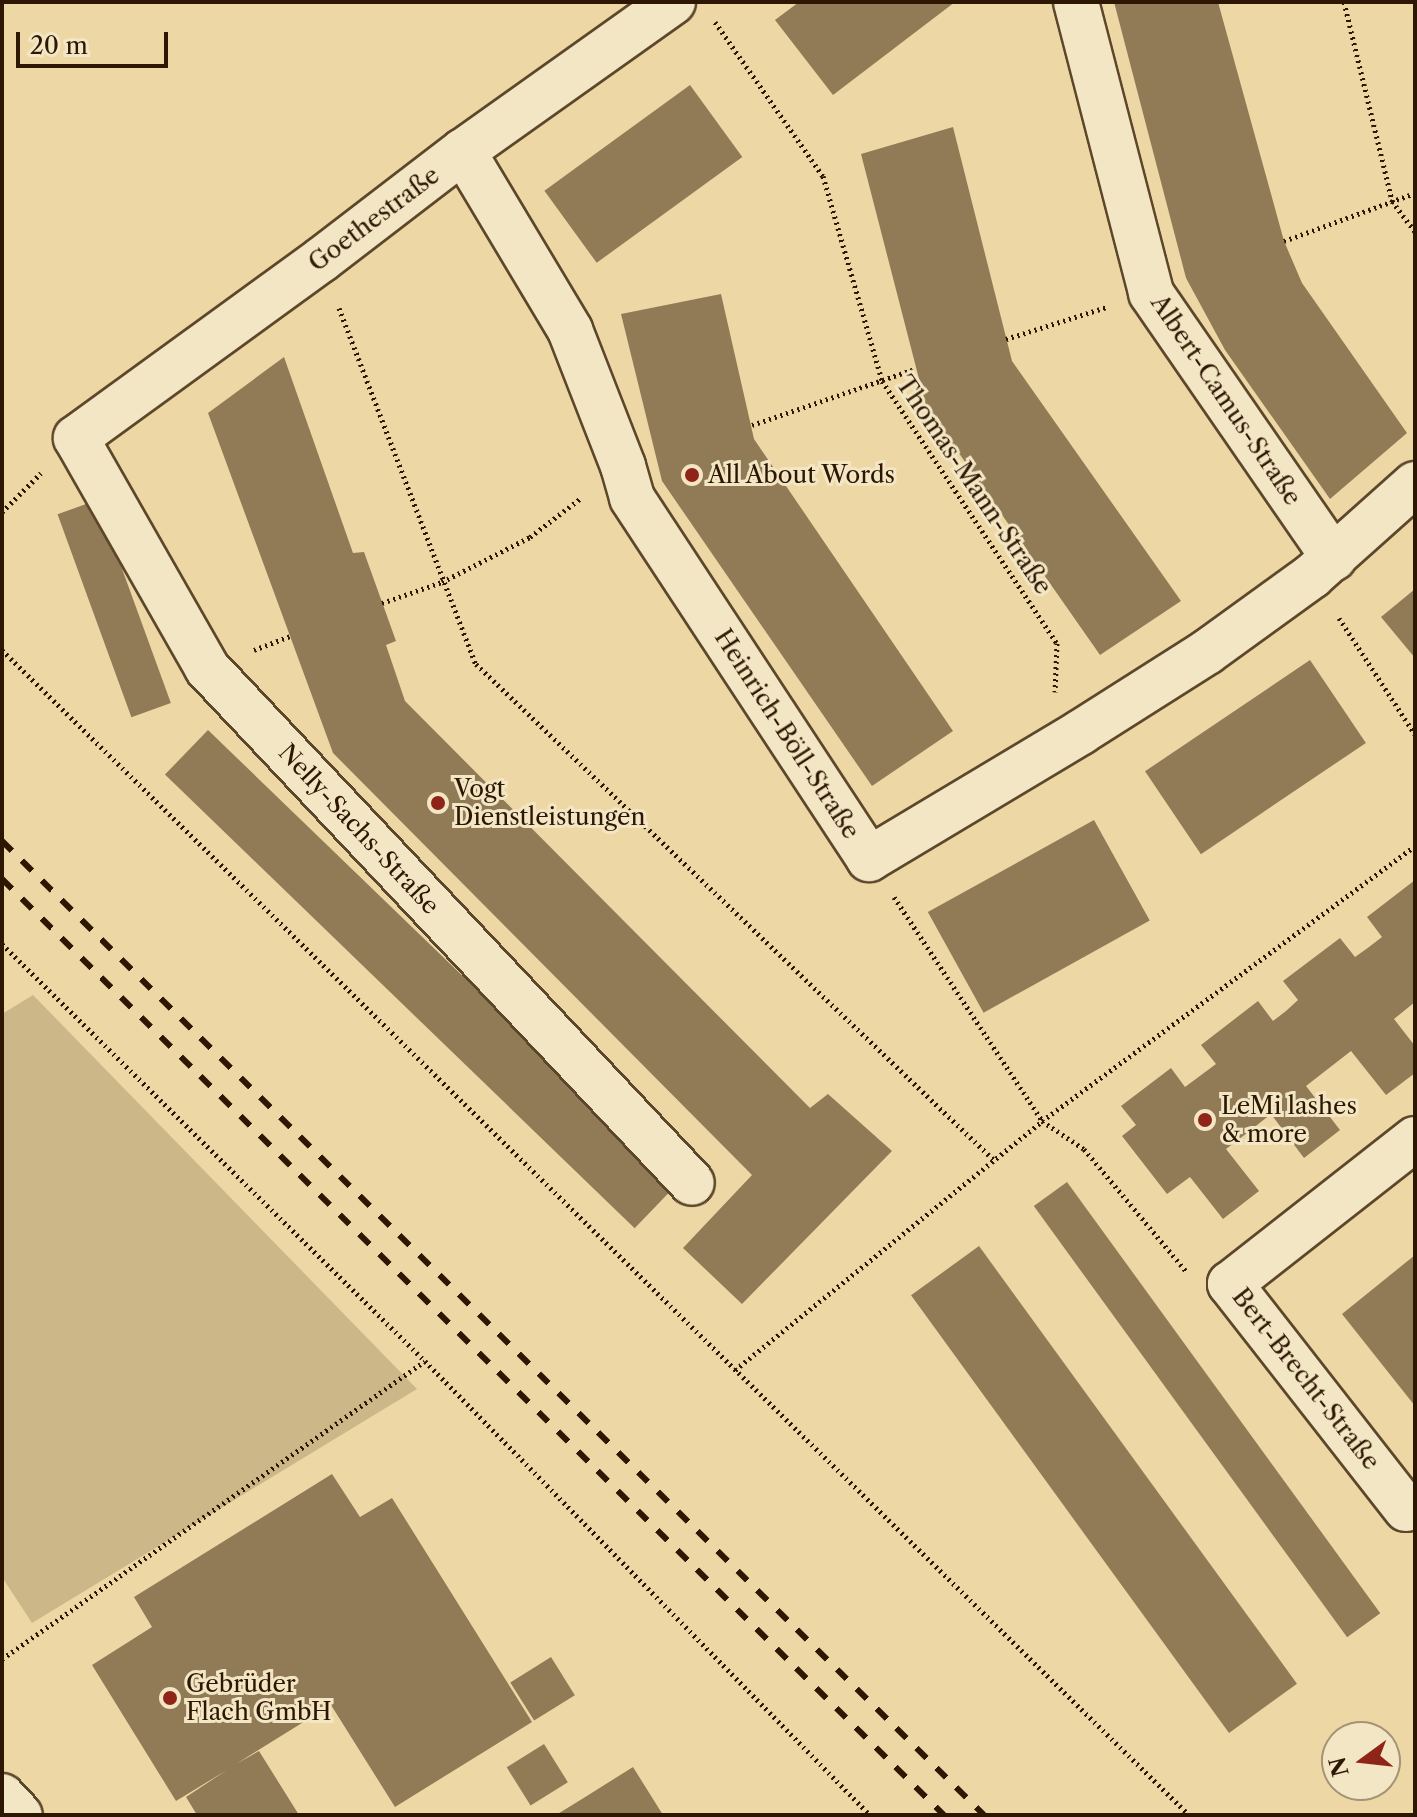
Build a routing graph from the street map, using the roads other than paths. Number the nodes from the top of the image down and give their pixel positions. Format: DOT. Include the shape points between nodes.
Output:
graph roads {
  1 [pos="1076,2"];
  2 [pos="691,8"];
  3 [pos="463,151"];
  4 [pos="76,438"];
  5 [pos="1415,484"];
  6 [pos="1323,567"];
  7 [pos="1415,1139"];
  8 [pos="692,1183"];
  9 [pos="1406,1509"];
  10 [pos="2,1796"];
  11 [pos="20,1815"];
  1 -- 6 [label="street, Albert-Camus-Straße" via="1151,293"];
  2 -- 3 [label="street, Goethestraße"];
  3 -- 4 [label="street, Goethestraße"];
  3 -- 6 [label="street, Heinrich-Böll-Straße" via="570,330 632,498 869,859 1207,652"];
  4 -- 8 [label="street, Nelly-Sachs-Straße" via="207,668"];
  5 -- 6 [label="street, Heinrich-Böll-Straße"];
  7 -- 9 [label="street, Bert-Brecht-Straße" via="1230,1284"];
  10 -- 11 [label="street"];
}
